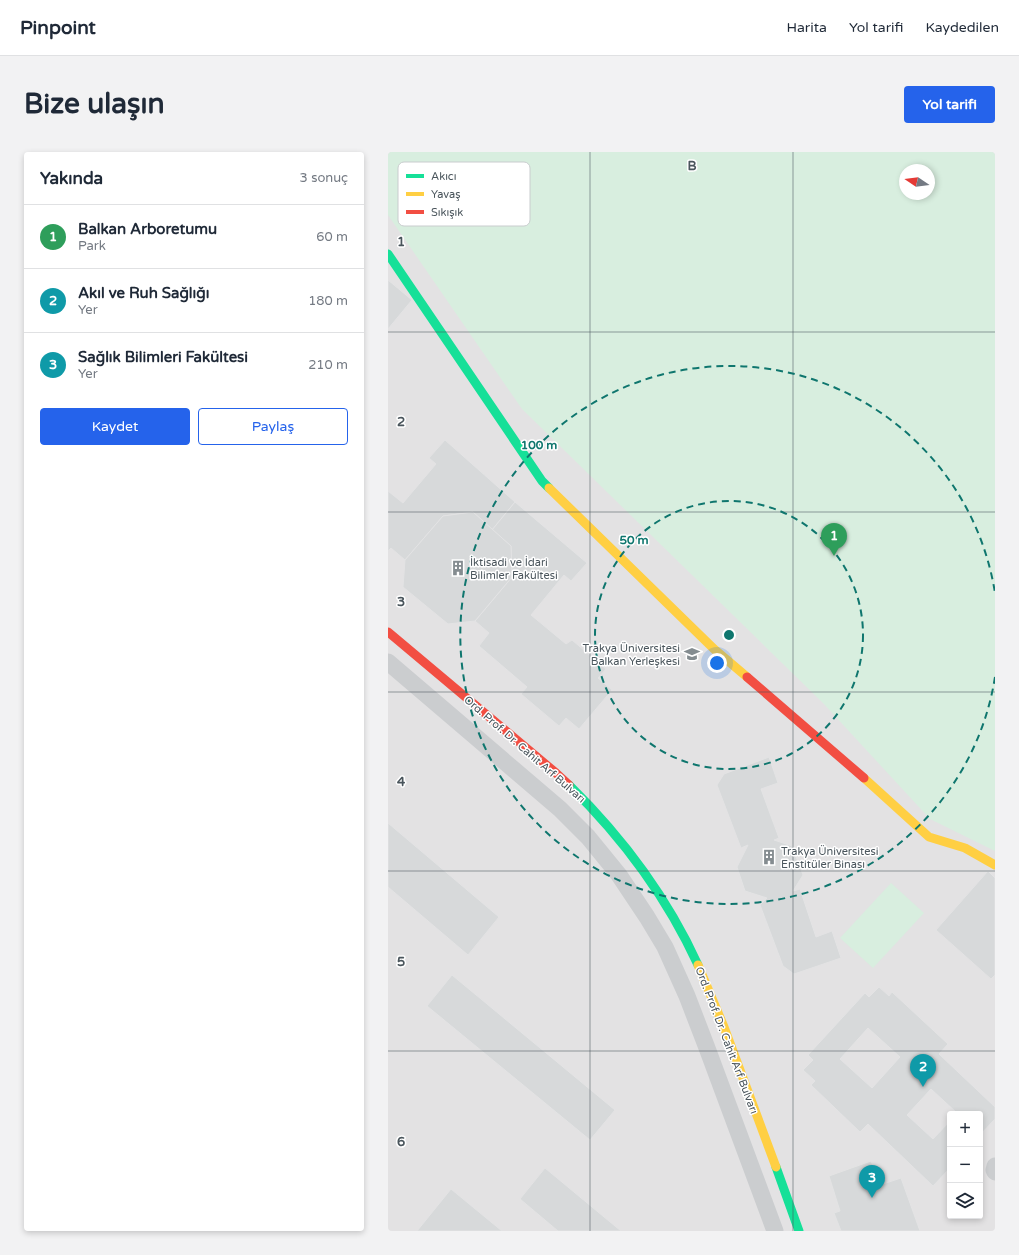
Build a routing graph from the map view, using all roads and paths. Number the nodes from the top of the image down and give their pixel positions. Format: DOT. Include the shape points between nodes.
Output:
graph roads {
  1 [pos="388,254"];
  2 [pos="388,632"];
  3 [pos="388,662"];
  4 [pos="577,793"];
  5 [pos="560,809"];
  6 [pos="995,865"];
  7 [pos="995,1166"];
  8 [pos="995,1172"];
  9 [pos="775,1231"];
  10 [pos="799,1231"];
  1 -- 6 [label="street" via="542,481 714,649 848,763 929,837 965,848"];
  2 -- 4 [label="street, Ord. Prof. Dr. Cahit Arf Bulvarı"];
  3 -- 5 [label="street, Ord. Prof. Dr. Cahit Arf Bulvarı"];
  4 -- 5 [label="street"];
  4 -- 10 [label="street, Ord. Prof. Dr. Cahit Arf Bulvarı" via="612,830 659,892 689,947 721,1018"];
  5 -- 9 [label="street, Ord. Prof. Dr. Cahit Arf Bulvarı" via="588,837 618,875 665,947 707,1048"];
  7 -- 8 [label="street"];
}
